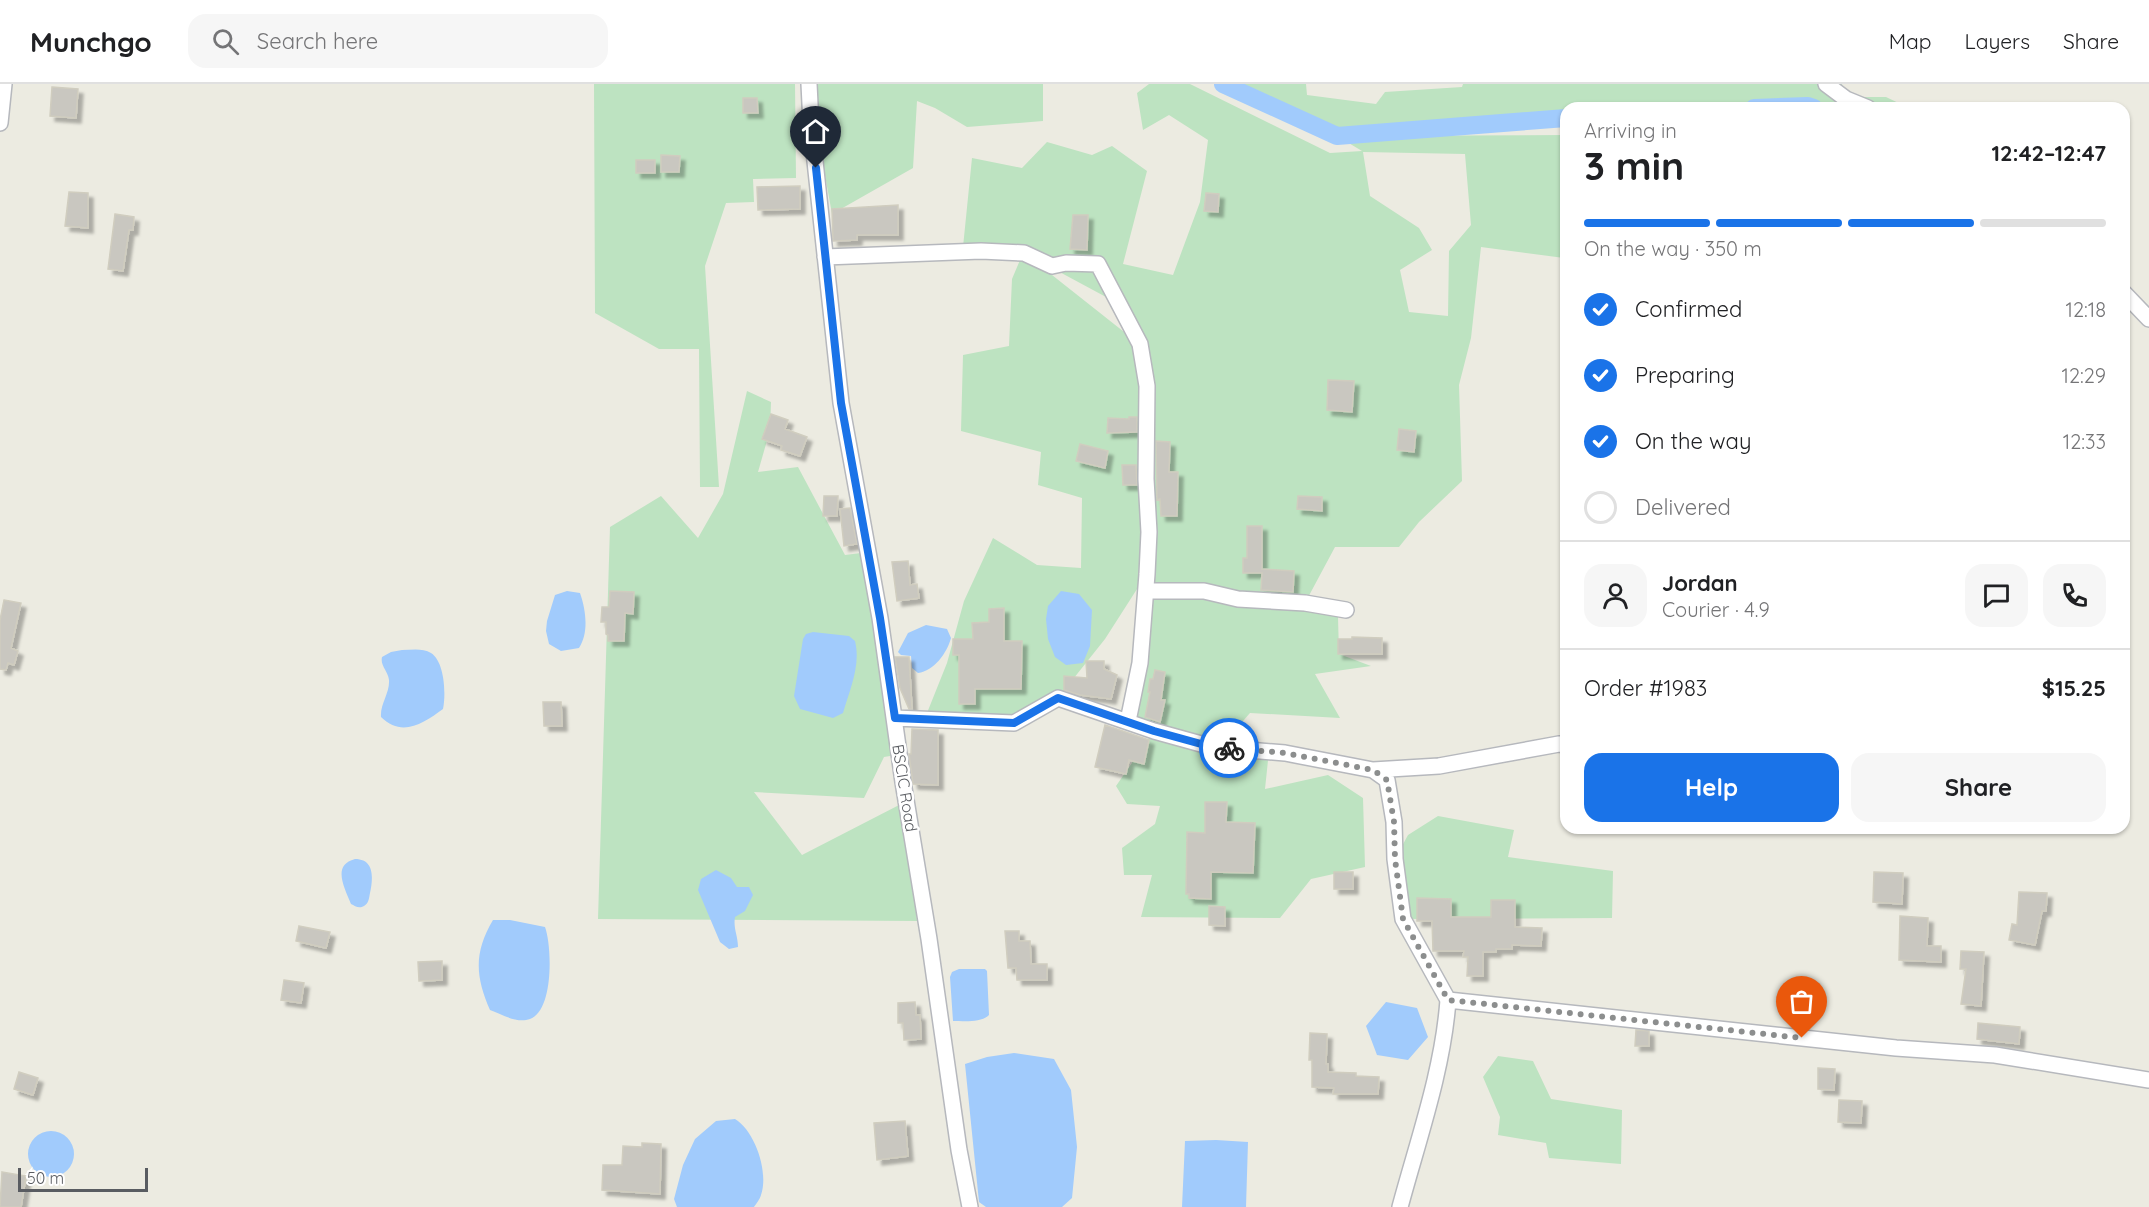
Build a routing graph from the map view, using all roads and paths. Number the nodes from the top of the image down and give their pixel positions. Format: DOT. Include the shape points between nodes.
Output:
graph roads {
  1 [pos="4,84"];
  2 [pos="809,84"];
  3 [pos="1826,84"];
  4 [pos="1853,102"];
  5 [pos="0,123"];
  6 [pos="825,257"];
  7 [pos="2130,299"];
  8 [pos="2149,319"];
  9 [pos="1146,591"];
  10 [pos="1346,610"];
  11 [pos="895,718"];
  12 [pos="1128,721"];
  13 [pos="1560,744"];
  14 [pos="1373,770"];
  15 [pos="1448,1000"];
  16 [pos="2149,1080"];
  17 [pos="970,1207"];
  18 [pos="1400,1207"];
  1 -- 5 [label="street"];
  2 -- 6 [label="street, BSCIC Road"];
  3 -- 4 [label="street"];
  6 -- 9 [label="street" via="981,251 1023,253 1052,266 1098,264 1140,344 1147,386"];
  6 -- 11 [label="street, BSCIC Road" via="841,403"];
  7 -- 8 [label="street"];
  9 -- 10 [label="street" via="1204,591 1238,599"];
  9 -- 12 [label="street" via="1140,663"];
  11 -- 12 [label="street" via="1014,723 1058,698"];
  11 -- 17 [label="street, BSCIC Road"];
  12 -- 14 [label="street" via="1212,747 1285,753"];
  13 -- 14 [label="street" via="1439,766"];
  14 -- 15 [label="street" via="1387,780 1403,919"];
  15 -- 16 [label="street" via="1995,1055"];
  15 -- 18 [label="street" via="1432,1090"];
}
